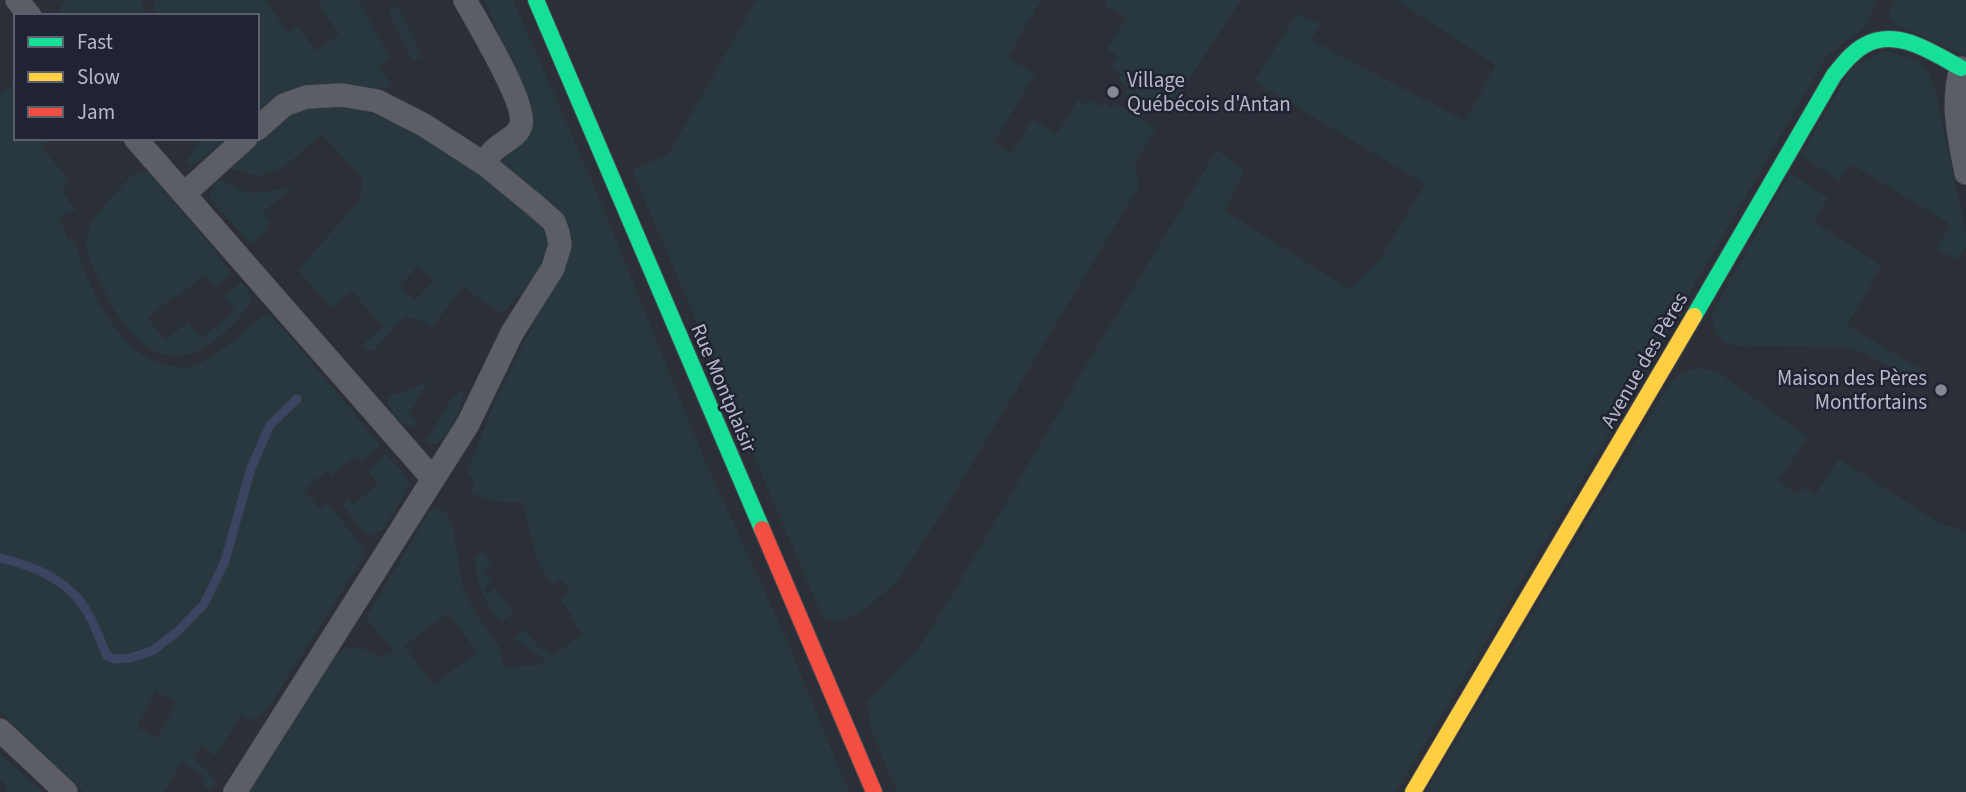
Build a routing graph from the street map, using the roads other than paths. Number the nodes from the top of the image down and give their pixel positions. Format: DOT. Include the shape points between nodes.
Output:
graph roads {
  1 [pos="17,0"];
  2 [pos="465,0"];
  3 [pos="536,0"];
  4 [pos="28,14"];
  5 [pos="1963,69"];
  6 [pos="259,127"];
  7 [pos="137,140"];
  8 [pos="244,140"];
  9 [pos="486,165"];
  10 [pos="1966,173"];
  11 [pos="184,194"];
  12 [pos="433,479"];
  13 [pos="0,730"];
  14 [pos="66,792"];
  15 [pos="235,792"];
  16 [pos="874,792"];
  17 [pos="1413,792"];
  1 -- 4 [label="street"];
  2 -- 9 [label="street" via="508,78 522,123 517,133 490,154"];
  3 -- 16 [label="street, Rue Montplaisir"];
  5 -- 10 [label="street" via="1955,99"];
  5 -- 17 [label="street, Avenue des Pères" via="1894,37 1862,45 1848,56"];
  6 -- 9 [label="street" via="284,105 306,97 342,95 377,100"];
  7 -- 11 [label="street"];
  8 -- 11 [label="street"];
  9 -- 12 [label="street" via="554,222 560,245 553,268 512,333 468,424"];
  11 -- 12 [label="street"];
  12 -- 15 [label="street"];
  13 -- 14 [label="street"];
}
